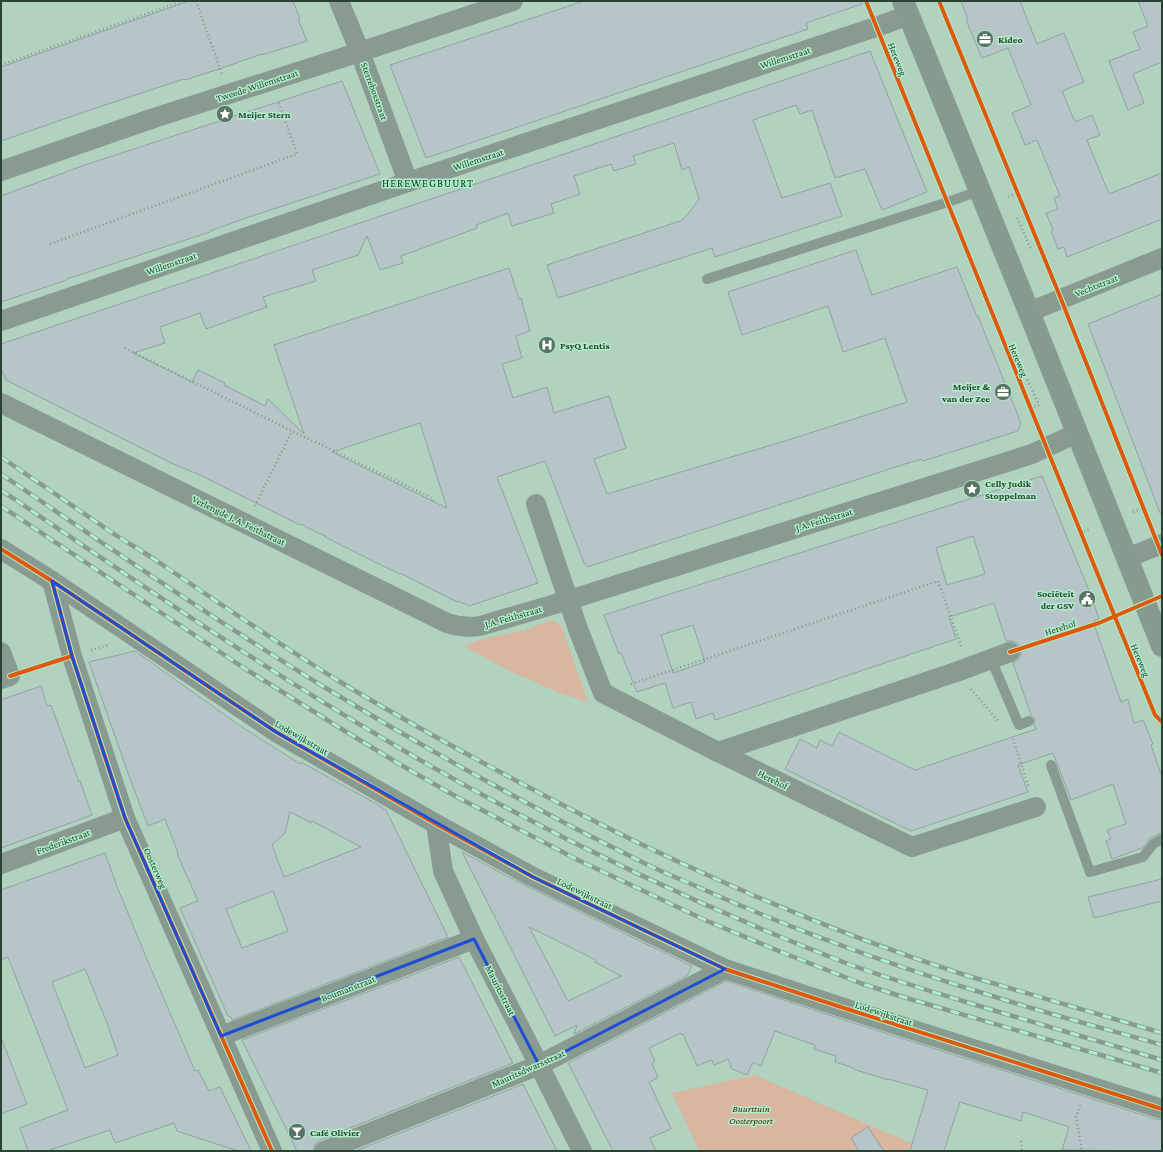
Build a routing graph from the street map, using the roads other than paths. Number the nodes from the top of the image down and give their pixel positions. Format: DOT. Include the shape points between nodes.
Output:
graph roads {
  1 [pos="339,1"];
  2 [pos="513,1"];
  3 [pos="906,8"];
  4 [pos="360,52"];
  5 [pos="1,171"];
  6 [pos="408,182"];
  7 [pos="980,191"];
  8 [pos="1162,258"];
  9 [pos="707,278"];
  10 [pos="1029,312"];
  11 [pos="1,321"];
  12 [pos="1,402"];
  13 [pos="1077,433"];
  14 [pos="536,504"];
  15 [pos="1162,544"];
  16 [pos="1,548"];
  17 [pos="1127,558"];
  18 [pos="52,581"];
  19 [pos="569,600"];
  20 [pos="480,626"];
  21 [pos="1162,646"];
  22 [pos="1,652"];
  23 [pos="1010,652"];
  24 [pos="991,659"];
  25 [pos="1,679"];
  26 [pos="1029,722"];
  27 [pos="718,752"];
  28 [pos="1051,765"];
  29 [pos="1036,807"];
  30 [pos="125,818"];
  31 [pos="436,824"];
  32 [pos="1162,838"];
  33 [pos="1,864"];
  34 [pos="474,939"];
  35 [pos="725,969"];
  36 [pos="221,1036"];
  37 [pos="539,1065"];
  38 [pos="1162,1109"];
  39 [pos="272,1151"];
  40 [pos="324,1151"];
  41 [pos="582,1151"];
  1 -- 4 [label="street, Sterrebosstraat"];
  2 -- 4 [label="street, Tweede Willemstraat"];
  3 -- 6 [label="street, Willemstraat" via="876,27"];
  3 -- 7 [label="main road"];
  4 -- 5 [label="street, Tweede Willemstraat" via="154,118"];
  4 -- 6 [label="street, Sterrebosstraat"];
  6 -- 11 [label="street, Willemstraat"];
  7 -- 9 [label="lane"];
  7 -- 10 [label="main road"];
  8 -- 10 [label="street, Vechtstraat"];
  10 -- 13 [label="main road"];
  12 -- 20 [label="street, Verlengde J. A. Feithstraat" via="447,623 457,627"];
  13 -- 17 [label="main road"];
  13 -- 19 [label="street, J.A. Feithstraat" via="1032,454"];
  14 -- 19 [label="street"];
  15 -- 17 [label="street"];
  16 -- 18 [label="street, Lodewijkstraat"];
  17 -- 21 [label="main road"];
  18 -- 30 [label="street, Oosterweg" via="72,656"];
  18 -- 31 [label="street, Lodewijkstraat" via="276,732"];
  19 -- 20 [label="street, J.A. Feithstraat"];
  19 -- 27 [label="street, Herehof" via="603,693"];
  22 -- 25 [label="street" via="10,676"];
  23 -- 24 [label="street"];
  24 -- 26 [label="lane" via="1019,725"];
  24 -- 27 [label="street"];
  27 -- 29 [label="street, Herehof" via="912,847"];
  28 -- 32 [label="lane" via="1090,872 1143,857 1153,844"];
  30 -- 33 [label="street, Frederikstraat"];
  30 -- 36 [label="street, Oosterweg"];
  31 -- 34 [label="street, Mauritsstraat" via="443,871"];
  31 -- 35 [label="street, Lodewijkstraat" via="533,877"];
  34 -- 36 [label="street, Boumanstraat"];
  34 -- 37 [label="street, Mauritsstraat"];
  35 -- 37 [label="street, Mauritsdwarsstraat"];
  35 -- 38 [label="street, Lodewijkstraat"];
  36 -- 39 [label="street, Oosterweg"];
  37 -- 40 [label="street, Mauritsdwarsstraat"];
  37 -- 41 [label="street, Mauritsstraat"];
}
